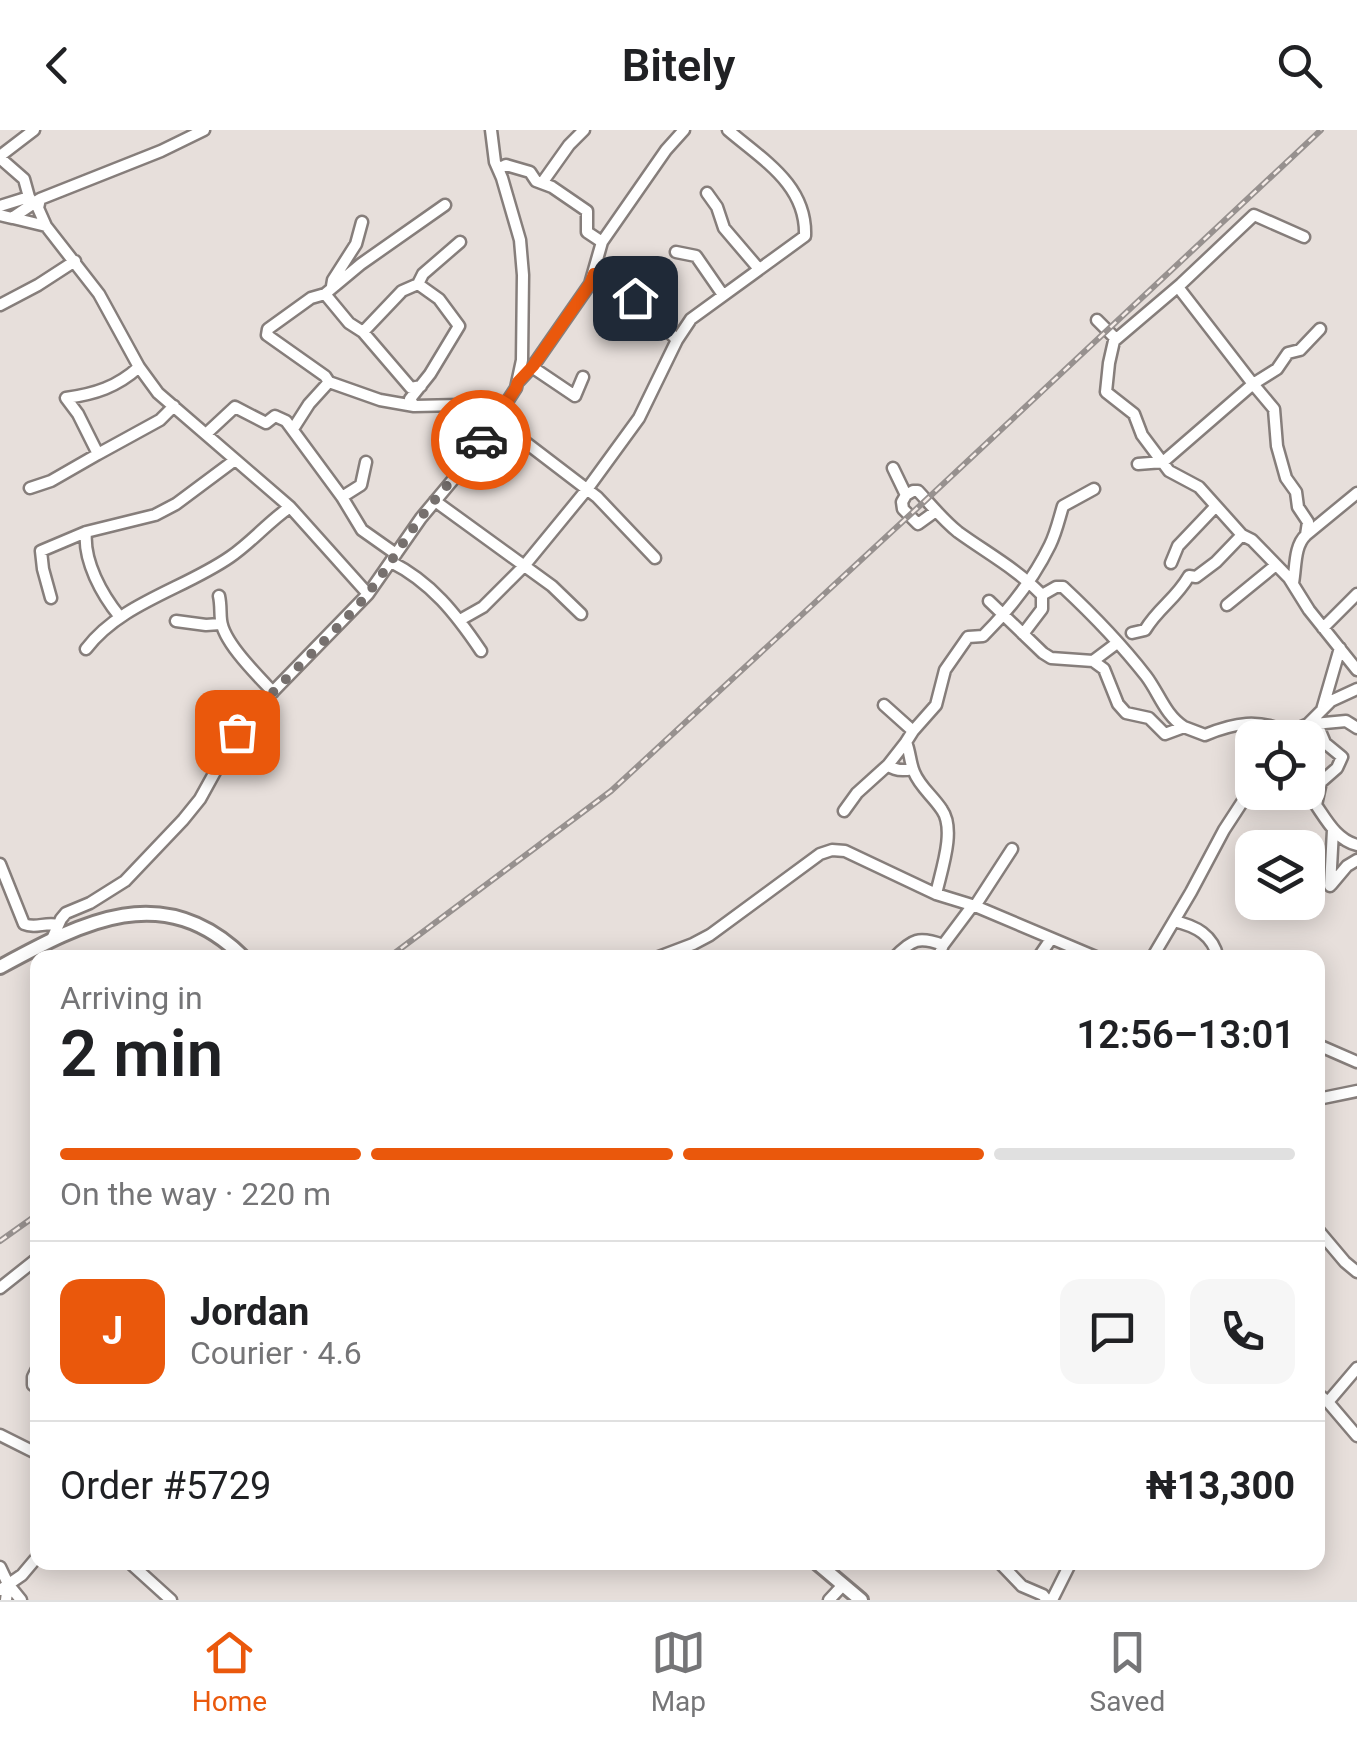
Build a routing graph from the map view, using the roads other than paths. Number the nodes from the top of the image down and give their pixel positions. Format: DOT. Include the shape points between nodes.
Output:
graph roads {
  1 [pos="34,130"];
  2 [pos="204,130"];
  3 [pos="491,130"];
  4 [pos="584,130"];
  5 [pos="684,130"];
  6 [pos="728,130"];
  7 [pos="0,157"];
  8 [pos="498,169"];
  9 [pos="24,180"];
  10 [pos="542,183"];
  11 [pos="706,193"];
  12 [pos="52,196"];
  13 [pos="34,200"];
  14 [pos="445,205"];
  15 [pos="0,206"];
  16 [pos="6,217"];
  17 [pos="362,222"];
  18 [pos="46,226"];
  19 [pos="1304,236"];
  20 [pos="460,242"];
  21 [pos="602,242"];
  22 [pos="676,252"];
  23 [pos="75,261"];
  24 [pos="758,269"];
  25 [pos="594,274"];
  26 [pos="418,284"];
  27 [pos="1178,287"];
  28 [pos="328,291"];
  29 [pos="724,294"];
  30 [pos="0,305"];
  31 [pos="1097,320"];
  32 [pos="1320,329"];
  33 [pos="364,332"];
  34 [pos="1116,339"];
  35 [pos="676,340"];
  36 [pos="139,367"];
  37 [pos="532,367"];
  38 [pos="583,378"];
  39 [pos="329,382"];
  40 [pos="518,382"];
  41 [pos="1253,384"];
  42 [pos="421,386"];
  43 [pos="90,395"];
  44 [pos="174,406"];
  45 [pos="414,406"];
  46 [pos="78,414"];
  47 [pos="495,419"];
  48 [pos="293,430"];
  49 [pos="206,434"];
  50 [pos="98,454"];
  51 [pos="235,460"];
  52 [pos="366,462"];
  53 [pos="1163,462"];
  54 [pos="1138,464"];
  55 [pos="894,468"];
  56 [pos="30,488"];
  57 [pos="1094,489"];
  58 [pos="587,490"];
  59 [pos="1357,492"];
  60 [pos="906,495"];
  61 [pos="342,497"];
  62 [pos="435,501"];
  63 [pos="1216,506"];
  64 [pos="290,508"];
  65 [pos="936,511"];
  66 [pos="86,532"];
  67 [pos="1242,535"];
  68 [pos="1306,536"];
  69 [pos="394,558"];
  70 [pos="655,558"];
  71 [pos="1171,564"];
  72 [pos="1276,565"];
  73 [pos="524,566"];
  74 [pos="1028,580"];
  75 [pos="1292,583"];
  76 [pos="368,594"];
  77 [pos="1357,594"];
  78 [pos="1042,595"];
  79 [pos="219,596"];
  80 [pos="51,598"];
  81 [pos="989,601"];
  82 [pos="1227,605"];
  83 [pos="581,614"];
  84 [pos="1004,615"];
  85 [pos="120,617"];
  86 [pos="460,620"];
  87 [pos="176,621"];
  88 [pos="220,624"];
  89 [pos="1323,628"];
  90 [pos="1132,633"];
  91 [pos="1023,634"];
  92 [pos="1117,643"];
  93 [pos="86,648"];
  94 [pos="1340,648"];
  95 [pos="481,650"];
  96 [pos="1093,661"];
  97 [pos="1357,670"];
  98 [pos="1357,689"];
  99 [pos="273,692"];
  100 [pos="884,705"];
  101 [pos="1322,711"];
  102 [pos="1315,720"];
  103 [pos="1325,722"];
  104 [pos="1235,725"];
  105 [pos="1184,727"];
  106 [pos="1357,728"];
  107 [pos="913,730"];
  108 [pos="906,742"];
  109 [pos="1325,743"];
  110 [pos="888,765"];
  111 [pos="912,769"];
  112 [pos="1325,779"];
  113 [pos="1237,810"];
  114 [pos="1320,810"];
  115 [pos="844,812"];
  116 [pos="1333,829"];
  117 [pos="1357,845"];
  118 [pos="1012,848"];
  119 [pos="1357,860"];
  120 [pos="0,864"];
  121 [pos="936,894"];
  122 [pos="974,906"];
  123 [pos="1174,921"];
  124 [pos="55,932"];
  125 [pos="1051,938"];
  126 [pos="693,944"];
  127 [pos="943,945"];
  128 [pos="237,950"];
  129 [pos="677,950"];
  130 [pos="700,950"];
  131 [pos="902,950"];
  132 [pos="941,950"];
  133 [pos="1043,950"];
  134 [pos="1079,950"];
  135 [pos="1157,950"];
  136 [pos="1216,950"];
  137 [pos="0,967"];
  138 [pos="1325,1048"];
  139 [pos="1357,1062"];
  140 [pos="1357,1091"];
  141 [pos="1325,1098"];
  142 [pos="1325,1238"];
  143 [pos="30,1264"];
  144 [pos="1357,1272"];
  145 [pos="0,1288"];
  146 [pos="1357,1368"];
  147 [pos="1325,1400"];
  148 [pos="1328,1402"];
  149 [pos="0,1435"];
  150 [pos="1357,1436"];
  151 [pos="30,1450"];
  152 [pos="30,1565"];
  153 [pos="0,1566"];
  154 [pos="138,1570"];
  155 [pos="826,1570"];
  156 [pos="1007,1570"];
  157 [pos="1067,1570"];
  158 [pos="843,1584"];
  159 [pos="4,1587"];
  160 [pos="6,1600"];
  161 [pos="21,1600"];
  162 [pos="171,1600"];
  163 [pos="830,1600"];
  164 [pos="861,1600"];
  165 [pos="1050,1600"];
  1 -- 7 [label="street"];
  2 -- 12 [label="street"];
  3 -- 8 [label="street"];
  4 -- 10 [label="street"];
  5 -- 21 [label="street"];
  6 -- 24 [label="street" via="786,180 806,215 805,236"];
  7 -- 9 [label="street"];
  8 -- 10 [label="street" via="530,172"];
  8 -- 40 [label="street" via="520,240"];
  9 -- 12 [label="street"];
  9 -- 13 [label="street"];
  10 -- 21 [label="street" via="587,212 587,232"];
  11 -- 24 [label="street"];
  12 -- 13 [label="street"];
  13 -- 15 [label="street"];
  13 -- 16 [label="street"];
  13 -- 18 [label="street"];
  14 -- 28 [label="street"];
  16 -- 18 [label="street"];
  17 -- 28 [label="street"];
  18 -- 23 [label="street"];
  19 -- 27 [label="street" via="1254,215"];
  20 -- 26 [label="street"];
  21 -- 25 [label="street"];
  22 -- 29 [label="street" via="696,256"];
  23 -- 30 [label="street"];
  23 -- 36 [label="street"];
  24 -- 29 [label="street"];
  25 -- 35 [label="street" via="614,276"];
  25 -- 37 [label="street"];
  26 -- 33 [label="street" via="402,291"];
  26 -- 42 [label="street" via="459,326"];
  27 -- 34 [label="street"];
  27 -- 41 [label="street"];
  28 -- 33 [label="street" via="349,323"];
  28 -- 39 [label="street" via="286,314 268,335"];
  29 -- 35 [label="street" via="690,319"];
  31 -- 34 [label="street"];
  32 -- 41 [label="street"];
  33 -- 42 [label="street" via="412,388"];
  34 -- 53 [label="street" via="1106,392 1134,414"];
  35 -- 58 [label="street" via="638,418"];
  36 -- 43 [label="street"];
  36 -- 44 [label="street"];
  37 -- 38 [label="street" via="575,396"];
  37 -- 40 [label="street"];
  39 -- 45 [label="street"];
  39 -- 48 [label="street"];
  40 -- 47 [label="street"];
  41 -- 53 [label="street"];
  41 -- 68 [label="street" via="1274,410 1277,446 1308,522"];
  42 -- 45 [label="street" via="410,398"];
  43 -- 46 [label="street"];
  43 -- 46 [label="street" via="66,398"];
  44 -- 49 [label="street"];
  44 -- 50 [label="street"];
  45 -- 47 [label="street" via="461,404"];
  46 -- 50 [label="street"];
  47 -- 58 [label="street"];
  47 -- 62 [label="street"];
  48 -- 49 [label="street" via="274,416 266,423 234,407"];
  48 -- 61 [label="street"];
  49 -- 51 [label="street"];
  50 -- 56 [label="street"];
  51 -- 64 [label="street"];
  51 -- 66 [label="street" via="166,510"];
  52 -- 61 [label="street" via="360,484"];
  53 -- 54 [label="street"];
  53 -- 63 [label="street"];
  55 -- 60 [label="street"];
  57 -- 74 [label="street" via="1063,506"];
  58 -- 70 [label="street"];
  58 -- 73 [label="street"];
  59 -- 68 [label="street"];
  60 -- 65 [label="street" via="918,491"];
  60 -- 65 [label="street" via="903,509 918,524"];
  61 -- 69 [label="street" via="362,530"];
  62 -- 69 [label="street"];
  62 -- 73 [label="street"];
  63 -- 67 [label="street"];
  63 -- 71 [label="street" via="1178,546"];
  64 -- 76 [label="street"];
  64 -- 85 [label="street" via="229,558"];
  65 -- 74 [label="street"];
  66 -- 80 [label="street" via="41,551"];
  66 -- 85 [label="street" via="98,581"];
  67 -- 72 [label="street"];
  67 -- 90 [label="street" via="1216,562 1189,576 1146,630"];
  68 -- 75 [label="street"];
  69 -- 76 [label="street"];
  69 -- 86 [label="street"];
  72 -- 75 [label="street"];
  72 -- 82 [label="street"];
  73 -- 83 [label="street"];
  73 -- 86 [label="street"];
  74 -- 78 [label="street"];
  74 -- 84 [label="street"];
  75 -- 89 [label="street"];
  76 -- 99 [label="street"];
  77 -- 89 [label="street"];
  78 -- 91 [label="street" via="1042,609"];
  78 -- 92 [label="street" via="1062,587"];
  79 -- 88 [label="street"];
  81 -- 84 [label="street"];
  84 -- 91 [label="street"];
  84 -- 107 [label="street" via="983,636 968,637 945,670 936,705"];
  85 -- 93 [label="street"];
  86 -- 95 [label="street"];
  87 -- 88 [label="street"];
  88 -- 99 [label="street"];
  89 -- 94 [label="street"];
  91 -- 96 [label="street" via="1051,658"];
  92 -- 96 [label="street"];
  92 -- 105 [label="street"];
  94 -- 97 [label="street"];
  94 -- 101 [label="street"];
  96 -- 105 [label="street" via="1126,712 1149,718 1164,734"];
  98 -- 101 [label="street"];
  99 -- 124 [label="street" via="237,732 183,820 125,881 66,913"];
  100 -- 107 [label="street"];
  101 -- 102 [label="street"];
  103 -- 106 [label="street" via="1346,720"];
  104 -- 105 [label="street" via="1204,734"];
  107 -- 108 [label="street"];
  108 -- 110 [label="street"];
  108 -- 111 [label="street"];
  109 -- 112 [label="street" via="1342,757"];
  110 -- 111 [label="street"];
  110 -- 115 [label="street"];
  111 -- 121 [label="street" via="945,813 948,846"];
  113 -- 123 [label="street"];
  114 -- 116 [label="street"];
  116 -- 117 [label="street"];
  116 -- 119 [label="street" via="1330,886"];
  118 -- 122 [label="street"];
  120 -- 124 [label="street" via="24,924 48,923"];
  121 -- 122 [label="street"];
  121 -- 126 [label="street" via="832,850"];
  122 -- 125 [label="street"];
  122 -- 127 [label="street"];
  123 -- 135 [label="street"];
  123 -- 136 [label="street" via="1194,925"];
  124 -- 128 [label="main road" via="156,913 206,928"];
  124 -- 137 [label="main road"];
  125 -- 133 [label="street"];
  125 -- 134 [label="street"];
  126 -- 129 [label="street"];
  126 -- 130 [label="street"];
  127 -- 131 [label="street" via="925,938"];
  127 -- 132 [label="street"];
  138 -- 139 [label="street"];
  140 -- 141 [label="street"];
  142 -- 144 [label="street"];
  143 -- 145 [label="street"];
  146 -- 148 [label="street"];
  147 -- 148 [label="street"];
  148 -- 150 [label="street"];
  149 -- 151 [label="street"];
  152 -- 159 [label="street"];
  153 -- 159 [label="street"];
  154 -- 162 [label="street"];
  155 -- 158 [label="main road"];
  156 -- 165 [label="street"];
  157 -- 165 [label="street"];
  158 -- 163 [label="street"];
  158 -- 164 [label="main road"];
  159 -- 160 [label="street"];
  159 -- 161 [label="street"];
}
